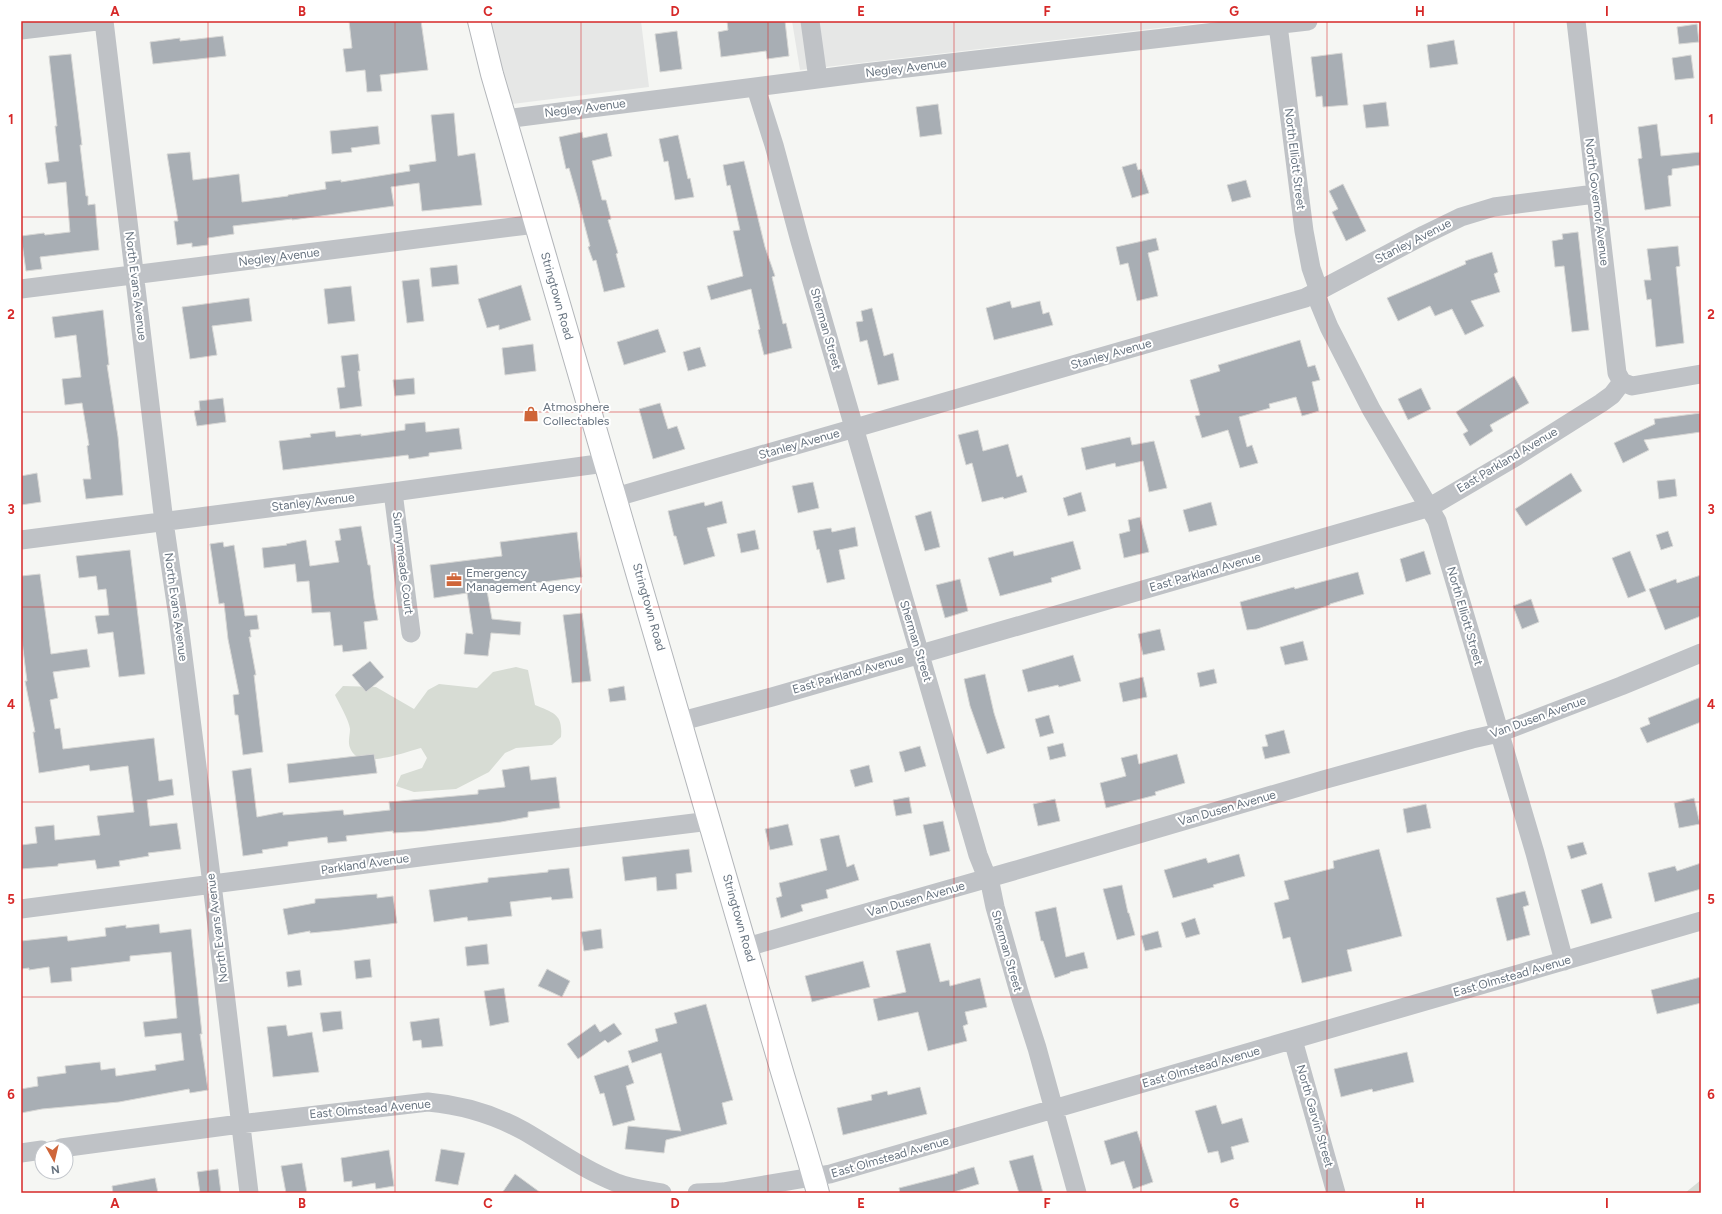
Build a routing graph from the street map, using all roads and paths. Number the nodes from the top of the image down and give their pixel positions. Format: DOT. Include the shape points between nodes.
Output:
graph roads {
  1 [pos="98,21"];
  2 [pos="104,21"];
  3 [pos="479,21"];
  4 [pos="810,21"];
  5 [pos="1308,21"];
  6 [pos="1576,21"];
  7 [pos="1278,25"];
  8 [pos="21,30"];
  9 [pos="818,79"];
  10 [pos="756,88"];
  11 [pos="505,118"];
  12 [pos="1595,194"];
  13 [pos="536,224"];
  14 [pos="134,275"];
  15 [pos="21,289"];
  16 [pos="1317,292"];
  17 [pos="1701,374"];
  18 [pos="1622,382"];
  19 [pos="854,428"];
  20 [pos="605,463"];
  21 [pos="393,492"];
  22 [pos="616,497"];
  23 [pos="1430,507"];
  24 [pos="164,522"];
  25 [pos="21,540"];
  26 [pos="411,633"];
  27 [pos="1701,653"];
  28 [pos="919,654"];
  29 [pos="682,721"];
  30 [pos="1499,733"];
  31 [pos="710,821"];
  32 [pos="989,878"];
  33 [pos="212,884"];
  34 [pos="21,909"];
  35 [pos="1701,921"];
  36 [pos="747,947"];
  37 [pos="1564,961"];
  38 [pos="1293,1040"];
  39 [pos="1053,1110"];
  40 [pos="240,1124"];
  41 [pos="74,1146"];
  42 [pos="34,1151"];
  43 [pos="21,1153"];
  44 [pos="816,1185"];
  45 [pos="249,1193"];
  46 [pos="662,1193"];
  47 [pos="697,1193"];
  48 [pos="1077,1193"];
  49 [pos="1336,1193"];
  1 -- 8 [label="street"];
  2 -- 14 [label="street, North Evans Avenue"];
  3 -- 11 [label="main road, Stringtown Road"];
  4 -- 9 [label="street"];
  5 -- 7 [label="street, Negley Avenue"];
  6 -- 12 [label="street, North Governor Avenue"];
  7 -- 9 [label="street, Negley Avenue"];
  7 -- 16 [label="street, North Elliott Street" via="1304,232"];
  9 -- 10 [label="street, Negley Avenue"];
  10 -- 11 [label="street, Negley Avenue"];
  10 -- 19 [label="street, Sherman Street"];
  11 -- 13 [label="main road, Stringtown Road"];
  12 -- 16 [label="street, Stanley Avenue" via="1494,207 1461,217"];
  12 -- 18 [label="street, North Governor Avenue" via="1617,372"];
  13 -- 14 [label="street, Negley Avenue"];
  13 -- 20 [label="main road, Stringtown Road"];
  14 -- 15 [label="street, Negley Avenue"];
  14 -- 24 [label="street, North Evans Avenue"];
  16 -- 19 [label="street, Stanley Avenue" via="1305,298"];
  16 -- 23 [label="street, North Elliott Street" via="1329,326 1371,408"];
  17 -- 18 [label="street" via="1632,386"];
  18 -- 23 [label="street, East Parkland Avenue" via="1612,395 1601,403"];
  19 -- 22 [label="street, Stanley Avenue"];
  19 -- 28 [label="street, Sherman Street"];
  20 -- 21 [label="street, Stanley Avenue"];
  20 -- 22 [label="main road, Stringtown Road"];
  21 -- 24 [label="street, Stanley Avenue"];
  21 -- 26 [label="street, Sunnymeade Court"];
  22 -- 29 [label="main road, Stringtown Road"];
  23 -- 28 [label="street, East Parkland Avenue"];
  23 -- 30 [label="street, North Elliott Street" via="1437,521"];
  24 -- 25 [label="street, Stanley Avenue"];
  24 -- 33 [label="street, North Evans Avenue"];
  27 -- 30 [label="street, Van Dusen Avenue"];
  28 -- 29 [label="street, East Parkland Avenue"];
  28 -- 32 [label="street, Sherman Street" via="978,855"];
  29 -- 31 [label="main road, Stringtown Road"];
  30 -- 32 [label="street, Van Dusen Avenue" via="1323,780"];
  30 -- 37 [label="street, North Elliott Street"];
  31 -- 33 [label="street, Parkland Avenue"];
  31 -- 36 [label="main road, Stringtown Road"];
  32 -- 36 [label="street, Van Dusen Avenue"];
  32 -- 39 [label="street, Sherman Street" via="1018,992 1037,1048"];
  33 -- 34 [label="street, Parkland Avenue"];
  33 -- 40 [label="street, North Evans Avenue"];
  35 -- 37 [label="street, East Olmstead Avenue"];
  36 -- 44 [label="main road, Stringtown Road"];
  37 -- 38 [label="street, East Olmstead Avenue"];
  38 -- 39 [label="street, East Olmstead Avenue"];
  38 -- 49 [label="street, North Garvin Street"];
  39 -- 44 [label="street, East Olmstead Avenue"];
  39 -- 48 [label="street, Sherman Street"];
  40 -- 41 [label="street, East Olmstead Avenue"];
  40 -- 45 [label="street, North Evans Avenue"];
  40 -- 46 [label="street, East Olmstead Avenue" via="428,1102 452,1105 488,1115 523,1130 582,1166 619,1184"];
  42 -- 43 [label="street"];
  44 -- 47 [label="street, East Olmstead Avenue" via="784,1181 723,1192"];
}
